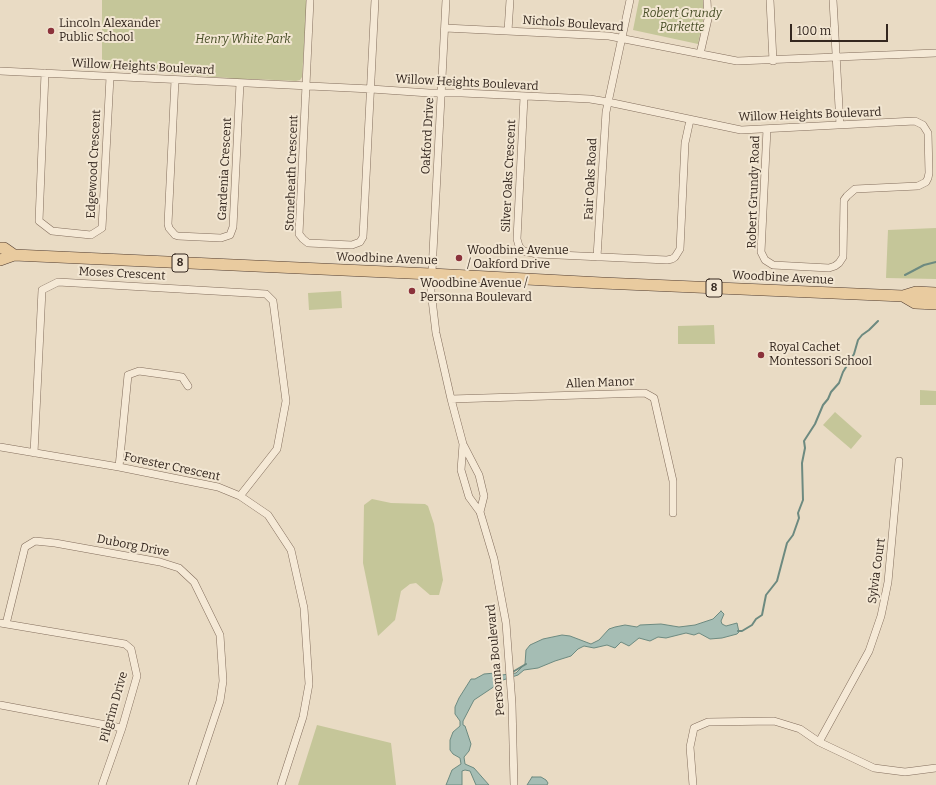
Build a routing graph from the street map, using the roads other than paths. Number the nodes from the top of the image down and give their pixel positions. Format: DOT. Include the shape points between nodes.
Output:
graph roads {
  1 [pos="310,0"];
  2 [pos="375,0"];
  3 [pos="446,0"];
  4 [pos="510,0"];
  5 [pos="630,0"];
  6 [pos="707,0"];
  7 [pos="770,0"];
  8 [pos="833,0"];
  9 [pos="445,28"];
  10 [pos="508,31"];
  11 [pos="622,38"];
  12 [pos="936,53"];
  13 [pos="700,54"];
  14 [pos="836,57"];
  15 [pos="773,61"];
  16 [pos="0,72"];
  17 [pos="45,73"];
  18 [pos="110,77"];
  19 [pos="175,80"];
  20 [pos="240,83"];
  21 [pos="306,86"];
  22 [pos="371,89"];
  23 [pos="441,94"];
  24 [pos="524,97"];
  25 [pos="608,102"];
  26 [pos="690,120"];
  27 [pos="840,125"];
  28 [pos="926,128"];
  29 [pos="767,129"];
  30 [pos="0,248"];
  31 [pos="14,255"];
  32 [pos="598,257"];
  33 [pos="0,260"];
  34 [pos="431,274"];
  35 [pos="936,293"];
  36 [pos="903,296"];
  37 [pos="936,304"];
  38 [pos="188,386"];
  39 [pos="451,399"];
  40 [pos="463,444"];
  41 [pos="0,447"];
  42 [pos="34,453"];
  43 [pos="899,461"];
  44 [pos="119,467"];
  45 [pos="240,496"];
  46 [pos="480,512"];
  47 [pos="673,513"];
  48 [pos="3,623"];
  49 [pos="0,705"];
  50 [pos="122,728"];
  51 [pos="819,742"];
  52 [pos="936,768"];
  53 [pos="102,785"];
  54 [pos="192,785"];
  55 [pos="281,785"];
  56 [pos="514,785"];
  57 [pos="693,785"];
  1 -- 21 [label="street"];
  2 -- 22 [label="street"];
  3 -- 9 [label="street, Oakford Drive"];
  4 -- 10 [label="street"];
  5 -- 11 [label="street, Fair Oaks Road"];
  6 -- 13 [label="street" via="708,19"];
  7 -- 15 [label="street"];
  8 -- 14 [label="street"];
  9 -- 10 [label="street, Nichols Boulevard"];
  9 -- 23 [label="street, Oakford Drive"];
  10 -- 11 [label="street, Nichols Boulevard"];
  11 -- 13 [label="street, Nichols Boulevard"];
  11 -- 25 [label="street, Fair Oaks Road"];
  12 -- 14 [label="street, Nichols Boulevard"];
  13 -- 15 [label="street, Nichols Boulevard" via="737,61"];
  14 -- 15 [label="street, Nichols Boulevard"];
  14 -- 27 [label="street"];
  16 -- 17 [label="street, Willow Heights Boulevard"];
  17 -- 18 [label="street, Willow Heights Boulevard"];
  17 -- 18 [label="street, Edgewood Crescent" via="39,221 52,231 91,235 102,228"];
  18 -- 19 [label="street, Willow Heights Boulevard"];
  19 -- 20 [label="street, Willow Heights Boulevard"];
  19 -- 20 [label="street, Gardenia Crescent" via="169,228 178,236 221,238 230,235 234,227"];
  20 -- 21 [label="street, Willow Heights Boulevard"];
  21 -- 22 [label="street, Willow Heights Boulevard"];
  21 -- 22 [label="street, Stoneheath Crescent" via="299,234 308,243 352,245 360,242 363,237"];
  22 -- 23 [label="street, Willow Heights Boulevard"];
  23 -- 24 [label="street, Willow Heights Boulevard"];
  23 -- 34 [label="street, Oakford Drive"];
  24 -- 25 [label="street, Willow Heights Boulevard"];
  24 -- 32 [label="street, Silver Oaks Crescent" via="517,239 519,246 523,250 537,254"];
  25 -- 26 [label="street, Willow Heights Boulevard"];
  25 -- 32 [label="street, Fair Oaks Road"];
  26 -- 29 [label="street, Willow Heights Boulevard" via="734,129"];
  26 -- 32 [label="street, Silver Oaks Crescent" via="685,143 680,249 675,258 667,260"];
  27 -- 28 [label="street, Willow Heights Boulevard" via="915,121"];
  27 -- 29 [label="street, Willow Heights Boulevard"];
  28 -- 29 [label="street, Robert Grundy Road" via="929,173 926,182 918,186 860,189 851,192 844,200 843,257 839,263 829,268 773,265 768,263 761,252"];
  30 -- 31 [label="main road, Woodbine Avenue / 8"];
  31 -- 33 [label="main road, Woodbine Avenue / 8"];
  31 -- 34 [label="main road, Woodbine Avenue / 8"];
  34 -- 36 [label="main road, Woodbine Avenue / 8" via="602,284"];
  34 -- 39 [label="street, Personna Boulevard" via="436,332"];
  35 -- 36 [label="main road, Woodbine Avenue / 8" via="916,292"];
  36 -- 37 [label="main road, Woodbine Avenue / 8" via="915,303"];
  38 -- 44 [label="street" via="182,377 138,370 128,375"];
  39 -- 40 [label="street, Personna Boulevard"];
  39 -- 47 [label="street, Allen Manor" via="645,392 654,398 672,481"];
  40 -- 46 [label="street, Personna Boulevard" via="461,470 469,497"];
  40 -- 46 [label="street, Personna Boulevard" via="479,475 484,496"];
  41 -- 42 [label="street, Forester Crescent"];
  42 -- 44 [label="street, Forester Crescent"];
  42 -- 45 [label="street, Moses Crescent" via="42,290 58,282 266,294 273,301 286,401 277,449"];
  43 -- 51 [label="street, Sylvia Court" via="888,582 881,616 869,651"];
  44 -- 45 [label="street, Forester Crescent" via="218,487"];
  45 -- 55 [label="street, Forester Crescent" via="268,516 291,550 304,608 309,684 303,717"];
  46 -- 56 [label="street, Personna Boulevard" via="494,559 506,623"];
  48 -- 50 [label="street, Pilgrim Drive" via="126,644 131,649 137,676"];
  48 -- 54 [label="street, Duborg Drive" via="25,547 35,540 160,562 179,568 194,582 220,635 223,681 220,701"];
  49 -- 50 [label="street"];
  50 -- 53 [label="street, Pilgrim Drive"];
  51 -- 52 [label="street" via="874,768 905,772"];
  51 -- 57 [label="street" via="800,729 774,720 708,722 694,728 690,747"];
}
